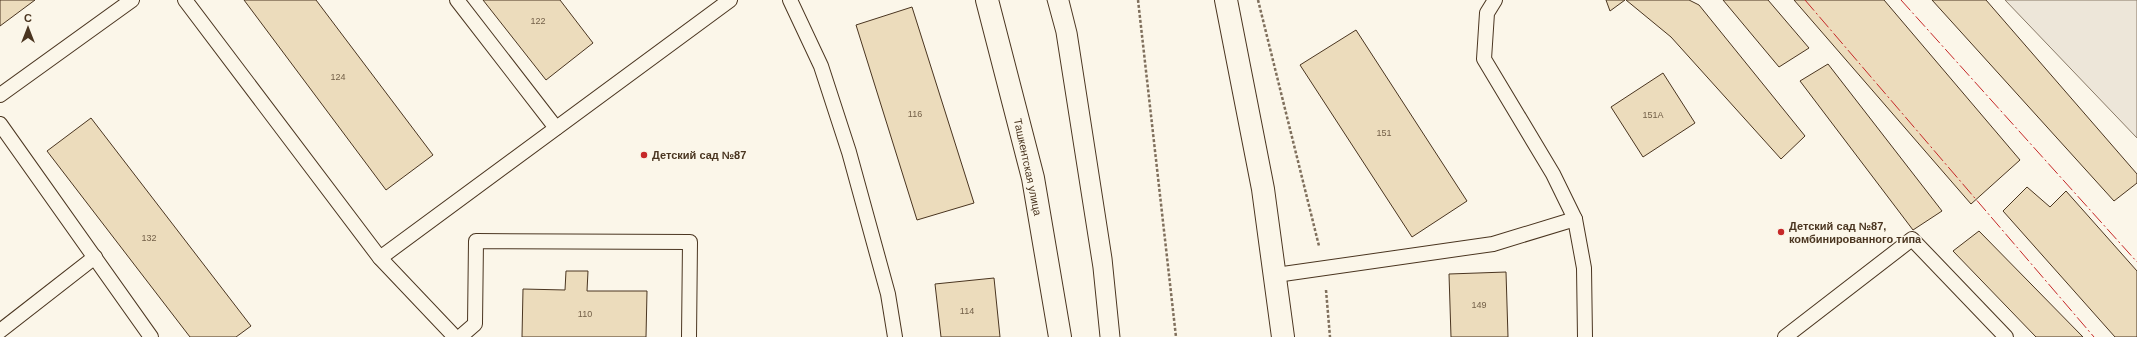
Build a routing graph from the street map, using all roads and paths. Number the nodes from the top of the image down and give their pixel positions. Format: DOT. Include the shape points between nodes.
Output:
graph roads {
  1 [pos="132,0"];
  2 [pos="185,0"];
  3 [pos="456,0"];
  4 [pos="730,0"];
  5 [pos="790,0"];
  6 [pos="987,0"];
  7 [pos="1138,0"];
  8 [pos="1226,0"];
  9 [pos="1258,0"];
  10 [pos="1495,0"];
  11 [pos="0,95"];
  12 [pos="0,124"];
  13 [pos="556,128"];
  14 [pos="1575,219"];
  15 [pos="95,257"];
  16 [pos="380,258"];
  17 [pos="1324,268"];
  18 [pos="1276,275"];
  19 [pos="0,331"];
  20 [pos="151,337"];
  21 [pos="455,337"];
  22 [pos="460,337"];
  23 [pos="689,337"];
  24 [pos="896,337"];
  25 [pos="1060,337"];
  26 [pos="1176,337"];
  27 [pos="1283,337"];
  28 [pos="1330,337"];
  29 [pos="1585,337"];
  30 [pos="1785,337"];
  31 [pos="2006,337"];
  1 -- 11 [label="lane"];
  2 -- 16 [label="lane"];
  3 -- 13 [label="lane"];
  4 -- 13 [label="lane"];
  5 -- 24 [label="lane" via="821,66 849,152 888,294"];
  6 -- 25 [label="main road, Ташкентская улица" via="1033,178"];
  7 -- 26 [label="path"];
  8 -- 18 [label="main road" via="1263,188"];
  9 -- 17 [label="path"];
  10 -- 14 [label="lane" via="1488,13 1484,58 1553,174"];
  12 -- 15 [label="lane"];
  13 -- 16 [label="lane"];
  14 -- 17 [label="lane" via="1493,244"];
  14 -- 29 [label="lane" via="1584,268"];
  15 -- 19 [label="lane"];
  15 -- 20 [label="lane"];
  16 -- 21 [label="lane"];
  17 -- 18 [label="lane"];
  17 -- 28 [label="path"];
  18 -- 27 [label="main road"];
  22 -- 23 [label="lane" via="475,324 476,241 690,242"];
  30 -- 31 [label="lane" via="1912,239"];
}
